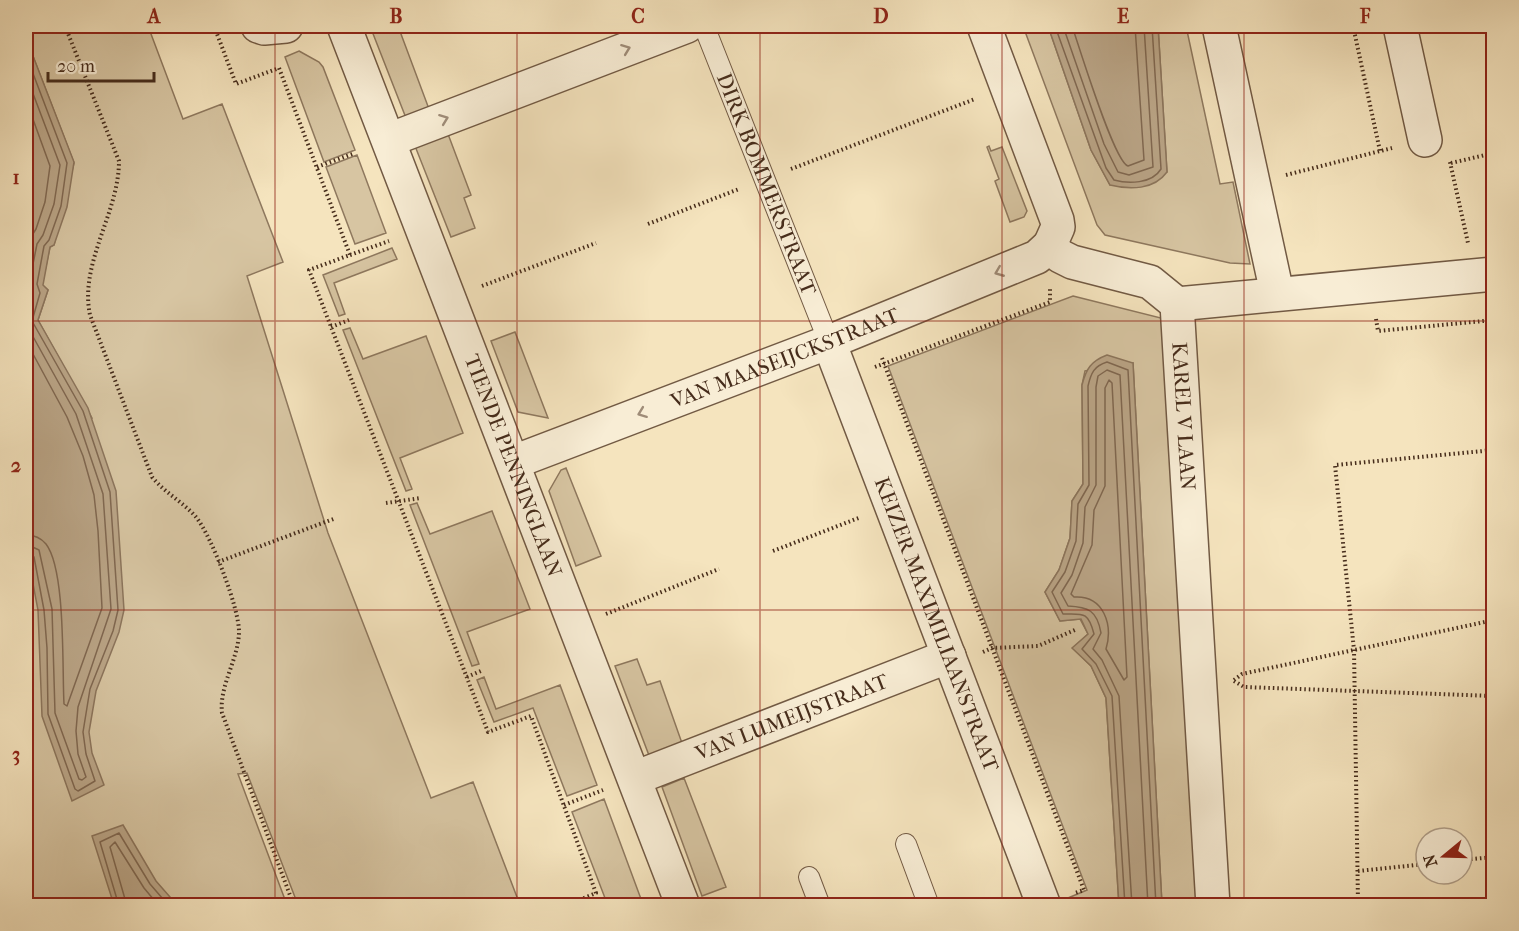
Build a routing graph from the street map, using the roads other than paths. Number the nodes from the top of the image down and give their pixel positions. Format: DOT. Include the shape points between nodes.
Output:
graph roads {
  1 [pos="258,26"];
  2 [pos="286,26"];
  3 [pos="344,26"];
  4 [pos="687,26"];
  5 [pos="704,26"];
  6 [pos="984,26"];
  7 [pos="1219,26"];
  8 [pos="1400,26"];
  9 [pos="389,140"];
  10 [pos="1425,140"];
  11 [pos="1050,246"];
  12 [pos="1484,275"];
  13 [pos="1277,292"];
  14 [pos="1178,304"];
  15 [pos="829,342"];
  16 [pos="514,462"];
  17 [pos="951,660"];
  18 [pos="620,783"];
  19 [pos="906,844"];
  20 [pos="809,877"];
  21 [pos="1044,905"];
  22 [pos="683,906"];
  23 [pos="820,906"];
  24 [pos="929,906"];
  25 [pos="1214,906"];
  1 -- 2 [label="street"];
  3 -- 9 [label="street, TIENDE PENNINGLAAN"];
  9 -- 4 [label="street, one-way"];
  5 -- 15 [label="lane, DIRK BOMMERSTRAAT"];
  6 -- 11 [label="street" via="1057,220"];
  7 -- 13 [label="street"];
  8 -- 10 [label="street"];
  9 -- 16 [label="street, TIENDE PENNINGLAAN"];
  11 -- 14 [label="street" via="1072,262 1150,282"];
  11 -- 15 [label="street, VAN MAASEIJCKSTRAAT, one-way" via="1037,257"];
  12 -- 13 [label="street"];
  13 -- 14 [label="street"];
  14 -- 25 [label="street, KAREL V LAAN"];
  15 -- 16 [label="street, VAN MAASEIJCKSTRAAT, one-way"];
  15 -- 17 [label="street, KEIZER MAXIMILIAANSTRAAT"];
  16 -- 18 [label="street, TIENDE PENNINGLAAN" via="577,625"];
  17 -- 18 [label="street, VAN LUMEIJSTRAAT"];
  17 -- 21 [label="street, KEIZER MAXIMILIAANSTRAAT"];
  18 -- 22 [label="street, TIENDE PENNINGLAAN"];
  19 -- 24 [label="lane"];
  20 -- 23 [label="lane"];
}
